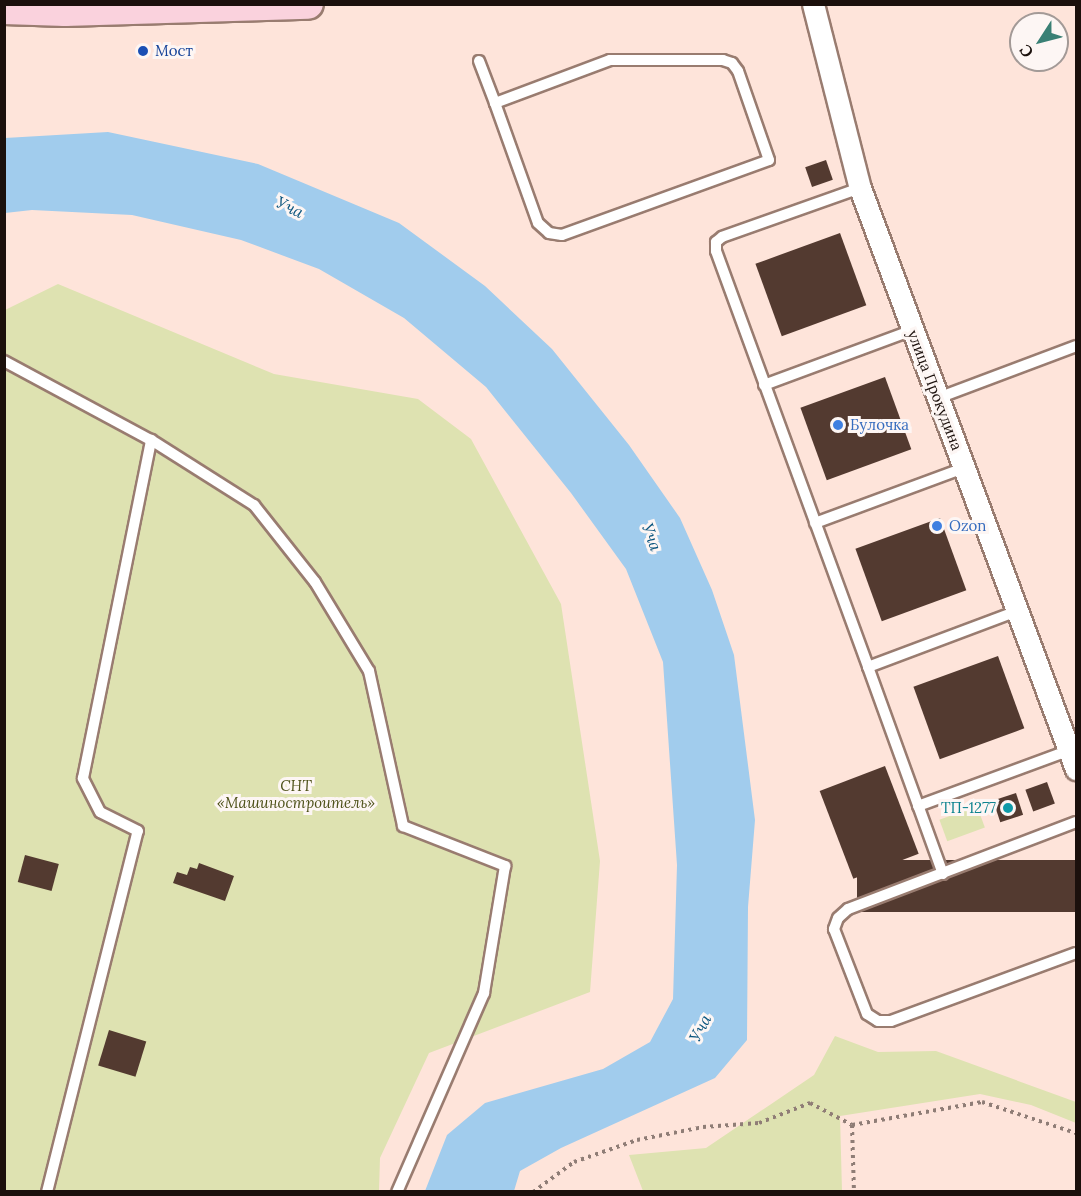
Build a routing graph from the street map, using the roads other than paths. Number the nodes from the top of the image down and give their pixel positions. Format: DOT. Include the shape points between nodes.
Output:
graph roads {
  1 [pos="308,4"];
  2 [pos="813,4"];
  3 [pos="4,9"];
  4 [pos="479,61"];
  5 [pos="495,103"];
  6 [pos="860,188"];
  7 [pos="913,330"];
  8 [pos="1077,346"];
  9 [pos="4,361"];
  10 [pos="764,385"];
  11 [pos="938,398"];
  12 [pos="151,441"];
  13 [pos="964,468"];
  14 [pos="815,523"];
  15 [pos="1017,611"];
  16 [pos="868,667"];
  17 [pos="1073,759"];
  18 [pos="918,806"];
  19 [pos="1077,822"];
  20 [pos="943,874"];
  21 [pos="1077,953"];
  22 [pos="47,1191"];
  23 [pos="397,1191"];
  1 -- 3 [label="street"];
  2 -- 6 [label="street, улица Прокудина"];
  4 -- 5 [label="lane"];
  5 -- 5 [label="lane" via="610,60 723,60 738,71 769,160 562,235 549,233 538,224"];
  6 -- 7 [label="street, улица Прокудина"];
  6 -- 10 [label="lane" via="716,242"];
  7 -- 10 [label="lane"];
  7 -- 11 [label="street, улица Прокудина"];
  8 -- 11 [label="lane"];
  9 -- 12 [label="lane"];
  10 -- 14 [label="lane"];
  11 -- 13 [label="street, улица Прокудина"];
  12 -- 22 [label="lane" via="83,778 100,812 138,831"];
  12 -- 23 [label="lane" via="254,505 315,582 369,671 403,826 506,866 484,993"];
  13 -- 14 [label="lane"];
  13 -- 15 [label="street, улица Прокудина"];
  14 -- 16 [label="lane"];
  15 -- 16 [label="lane"];
  15 -- 17 [label="street, улица Прокудина"];
  16 -- 18 [label="lane"];
  17 -- 18 [label="lane"];
  18 -- 20 [label="lane"];
  19 -- 20 [label="lane"];
  20 -- 21 [label="lane" via="848,909 838,918 834,929 867,1014 878,1021 891,1021"];
}
